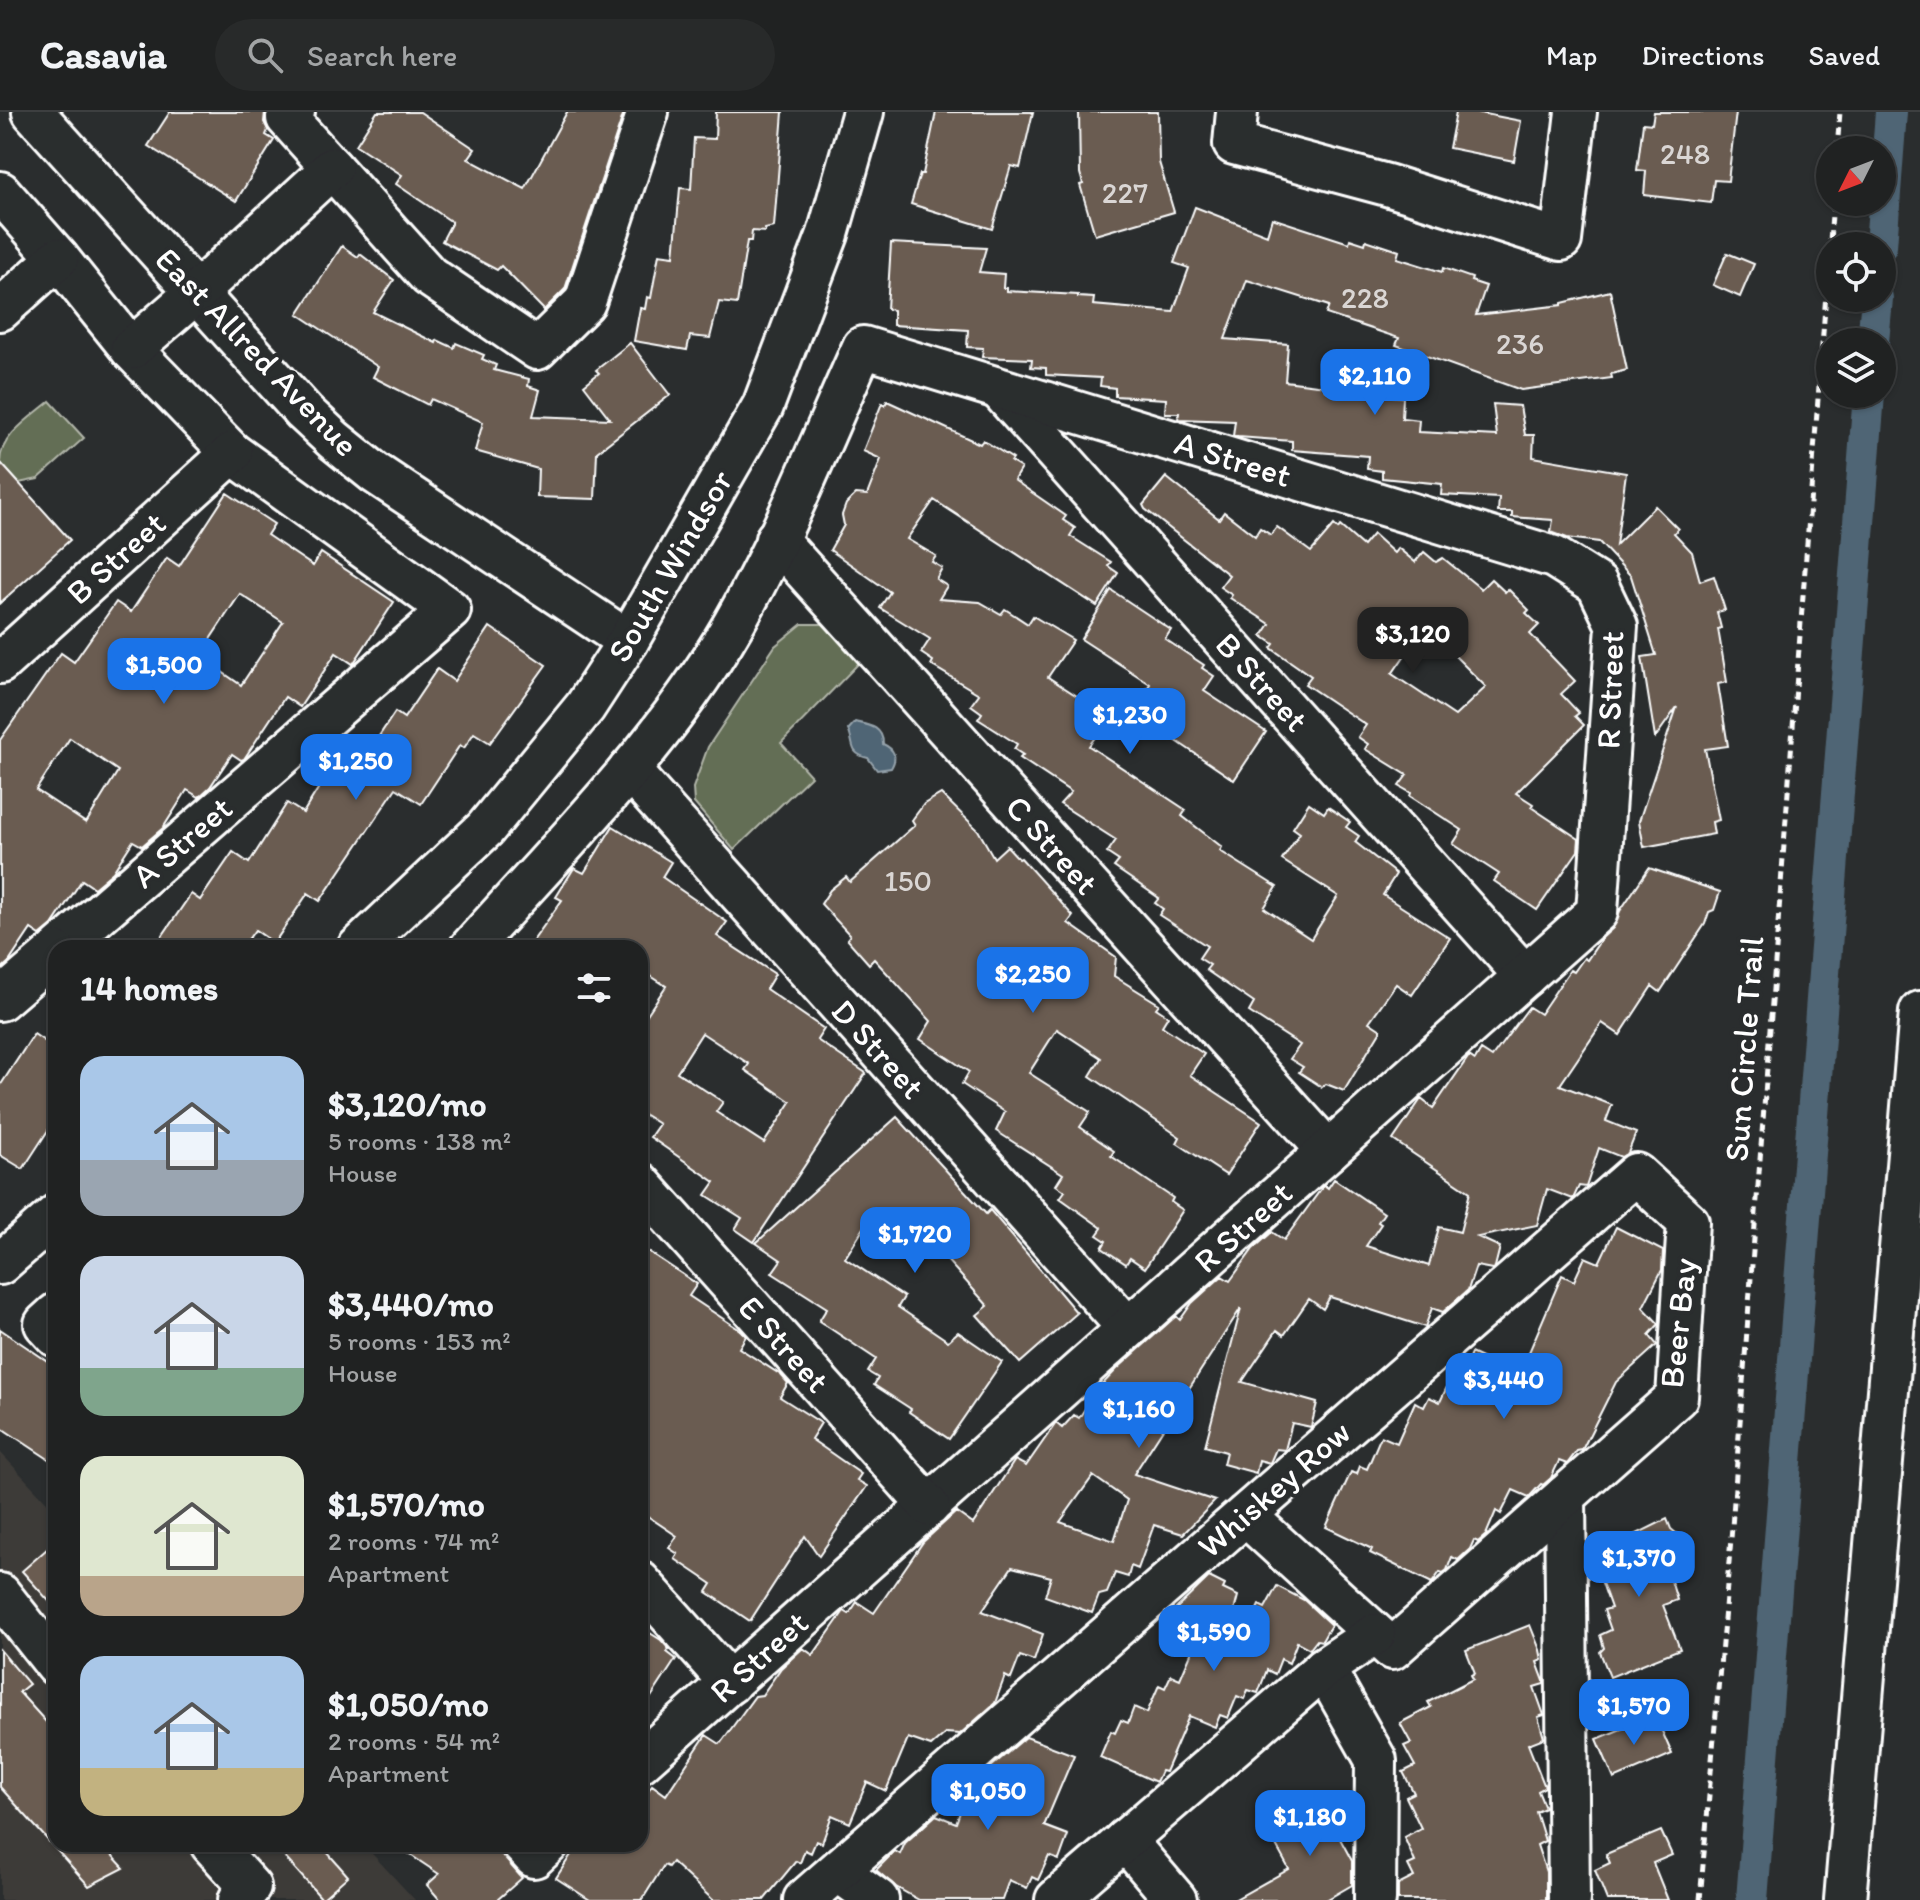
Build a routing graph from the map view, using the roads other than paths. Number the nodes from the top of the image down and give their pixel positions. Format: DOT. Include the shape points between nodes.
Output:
graph roads {
  1 [pos="33,112"];
  2 [pos="294,112"];
  3 [pos="648,112"];
  4 [pos="863,112"];
  5 [pos="1237,112"];
  6 [pos="1576,112"];
  7 [pos="332,168"];
  8 [pos="0,192"];
  9 [pos="58,258"];
  10 [pos="197,292"];
  11 [pos="0,310"];
  12 [pos="131,349"];
  13 [pos="998,388"];
  14 [pos="232,453"];
  15 [pos="776,539"];
  16 [pos="1597,584"];
  17 [pos="628,641"];
  18 [pos="0,663"];
  19 [pos="629,770"];
  20 [pos="70,940"];
  21 [pos="367,940"];
  22 [pos="477,940"];
  23 [pos="48,959"];
  24 [pos="1525,976"];
  25 [pos="0,1000"];
  26 [pos="1920,1012"];
  27 [pos="1328,1151"];
  28 [pos="1636,1174"];
  29 [pos="648,1192"];
  30 [pos="48,1222"];
  31 [pos="0,1264"];
  32 [pos="1128,1328"];
  33 [pos="1565,1496"];
  34 [pos="929,1506"];
  35 [pos="1245,1515"];
  36 [pos="648,1591"];
  37 [pos="0,1594"];
  38 [pos="1384,1642"];
  39 [pos="48,1655"];
  40 [pos="1324,1668"];
  41 [pos="730,1683"];
  42 [pos="648,1755"];
  43 [pos="1125,1840"];
  44 [pos="218,1852"];
  45 [pos="838,1871"];
  46 [pos="239,1900"];
  47 [pos="804,1900"];
  48 [pos="878,1900"];
  49 [pos="1056,1900"];
  50 [pos="1176,1900"];
  51 [pos="1375,1900"];
  52 [pos="1569,1900"];
  53 [pos="1845,1900"];
  1 -- 10 [label="street, East Allred Avenue"];
  2 -- 7 [label="street" via="287,118"];
  3 -- 7 [label="street" via="585,302 537,349 429,276"];
  4 -- 17 [label="street, South Windsor" via="828,234 763,406"];
  5 -- 6 [label="street" via="1234,144 1561,240"];
  7 -- 10 [label="street"];
  8 -- 9 [label="street"];
  9 -- 11 [label="street"];
  9 -- 12 [label="street"];
  10 -- 12 [label="street"];
  10 -- 17 [label="street, East Allred Avenue" via="334,440 375,473"];
  12 -- 14 [label="street"];
  13 -- 15 [label="street, A Street" via="863,347"];
  13 -- 16 [label="street, A Street" via="1554,557"];
  13 -- 24 [label="street, B Street"];
  14 -- 18 [label="street, B Street"];
  14 -- 20 [label="street, A Street" via="450,610"];
  15 -- 19 [label="street" via="720,644"];
  15 -- 27 [label="street, C Street"];
  16 -- 24 [label="street, R Street" via="1617,626 1597,912"];
  17 -- 21 [label="street, South Windsor" via="585,707 485,829"];
  19 -- 22 [label="street"];
  19 -- 32 [label="street, D Street"];
  23 -- 25 [label="street, A Street"];
  24 -- 27 [label="street, R Street"];
  26 -- 53 [label="street"];
  27 -- 32 [label="street, R Street"];
  28 -- 33 [label="street, Beer Bay" via="1688,1222 1677,1397"];
  28 -- 35 [label="street, Whiskey Row"];
  29 -- 34 [label="street, E Street"];
  30 -- 31 [label="street"];
  32 -- 34 [label="street, R Street"];
  33 -- 38 [label="street"];
  33 -- 52 [label="street"];
  34 -- 41 [label="street, R Street"];
  35 -- 38 [label="street"];
  35 -- 45 [label="street, Whiskey Row"];
  36 -- 41 [label="street"];
  37 -- 39 [label="street"];
  38 -- 40 [label="street"];
  40 -- 43 [label="street"];
  40 -- 51 [label="street" via="1376,1760"];
  41 -- 42 [label="street, R Street"];
  43 -- 49 [label="street"];
  43 -- 50 [label="street"];
  44 -- 46 [label="street" via="250,1887"];
  45 -- 47 [label="street, Whiskey Row"];
  45 -- 48 [label="street"];
}
